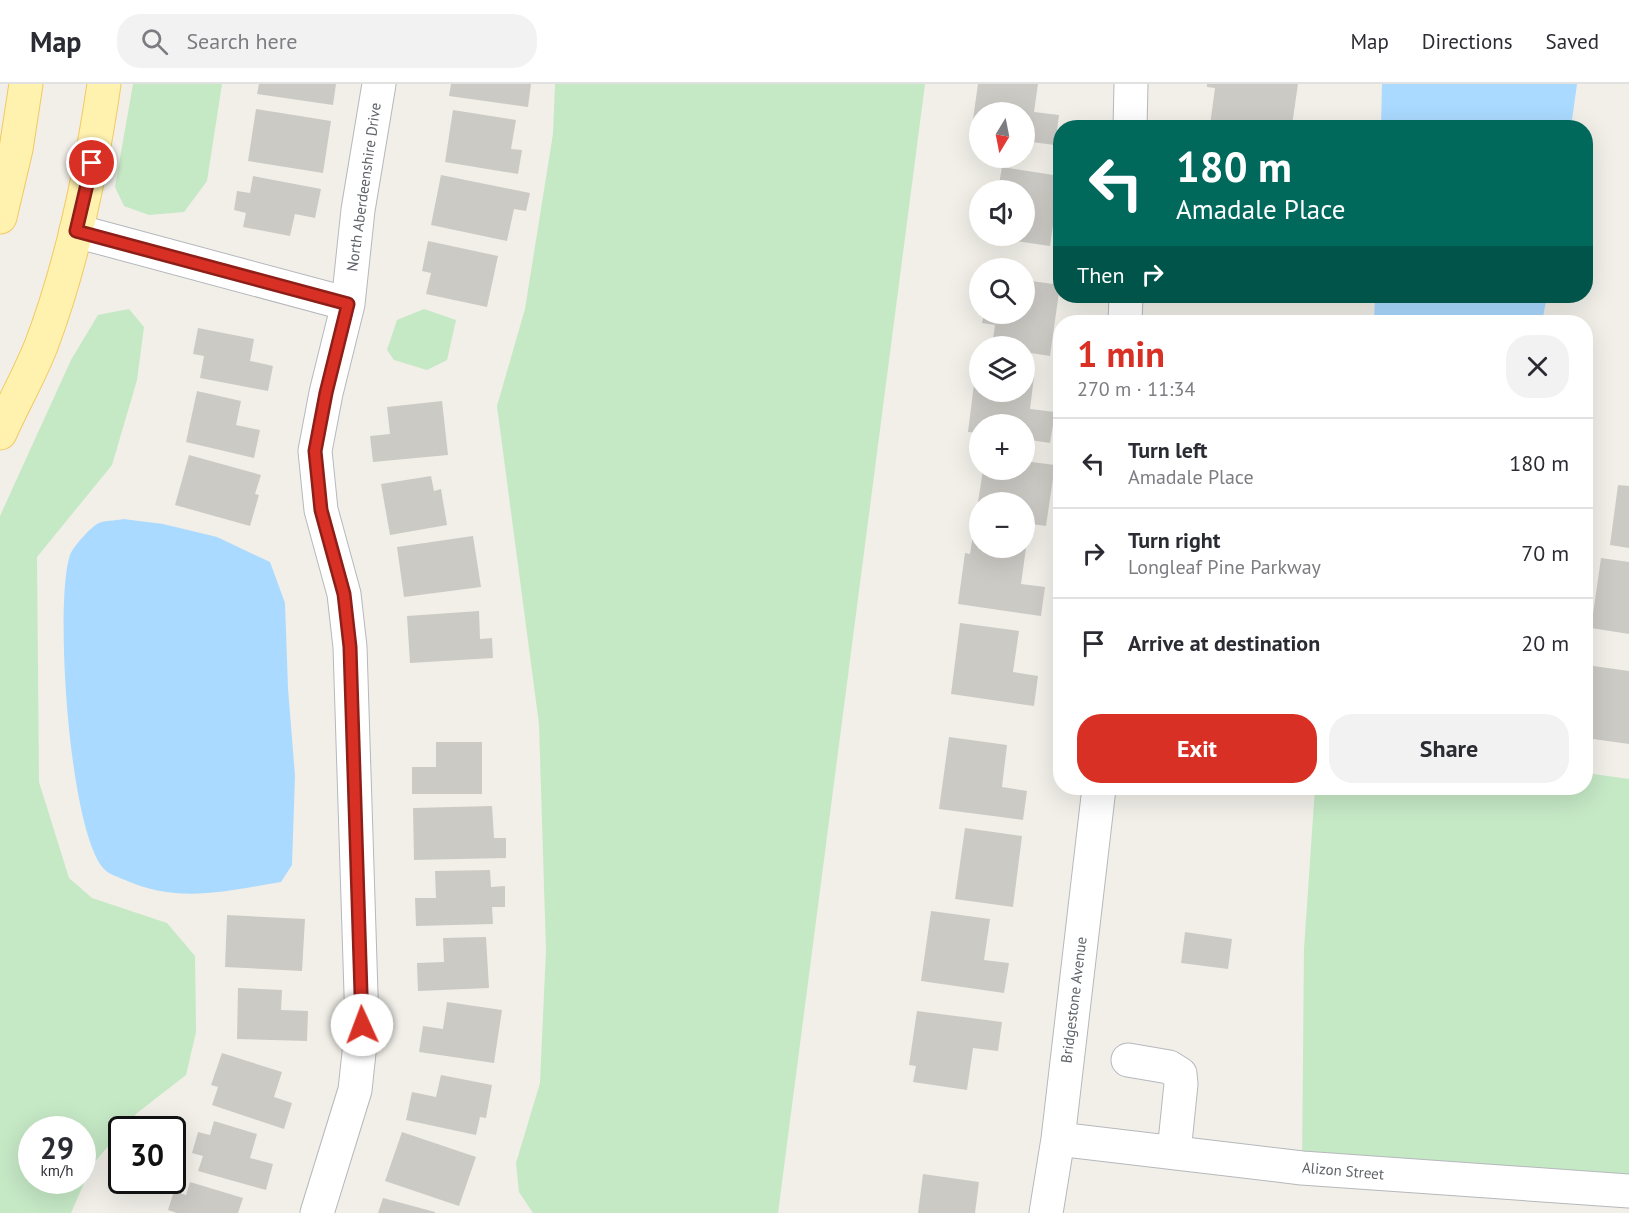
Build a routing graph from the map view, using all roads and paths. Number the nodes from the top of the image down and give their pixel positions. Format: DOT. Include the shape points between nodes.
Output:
graph roads {
  1 [pos="26,84"];
  2 [pos="104,84"];
  3 [pos="378,84"];
  4 [pos="1131,84"];
  5 [pos="1130,120"];
  6 [pos="0,217"];
  7 [pos="76,231"];
  8 [pos="348,304"];
  9 [pos="0,433"];
  10 [pos="1098,795"];
  11 [pos="1128,1060"];
  12 [pos="1058,1139"];
  13 [pos="1174,1152"];
  14 [pos="1629,1191"];
  15 [pos="317,1213"];
  16 [pos="1046,1213"];
  1 -- 6 [label="main road"];
  2 -- 7 [label="main road"];
  3 -- 8 [label="street, North Aberdeenshire Drive"];
  4 -- 5 [label="street"];
  7 -- 8 [label="street"];
  7 -- 9 [label="main road" via="41,346"];
  8 -- 15 [label="street, North Aberdeenshire Drive" via="315,451 321,510 344,594 350,647 362,1025 355,1090"];
  10 -- 12 [label="street, Bridgestone Avenue"];
  11 -- 13 [label="street" via="1169,1067 1180,1074"];
  12 -- 13 [label="street, Alizon Street"];
  12 -- 16 [label="street, Bridgestone Avenue"];
  13 -- 14 [label="street, Alizon Street" via="1302,1168"];
}
